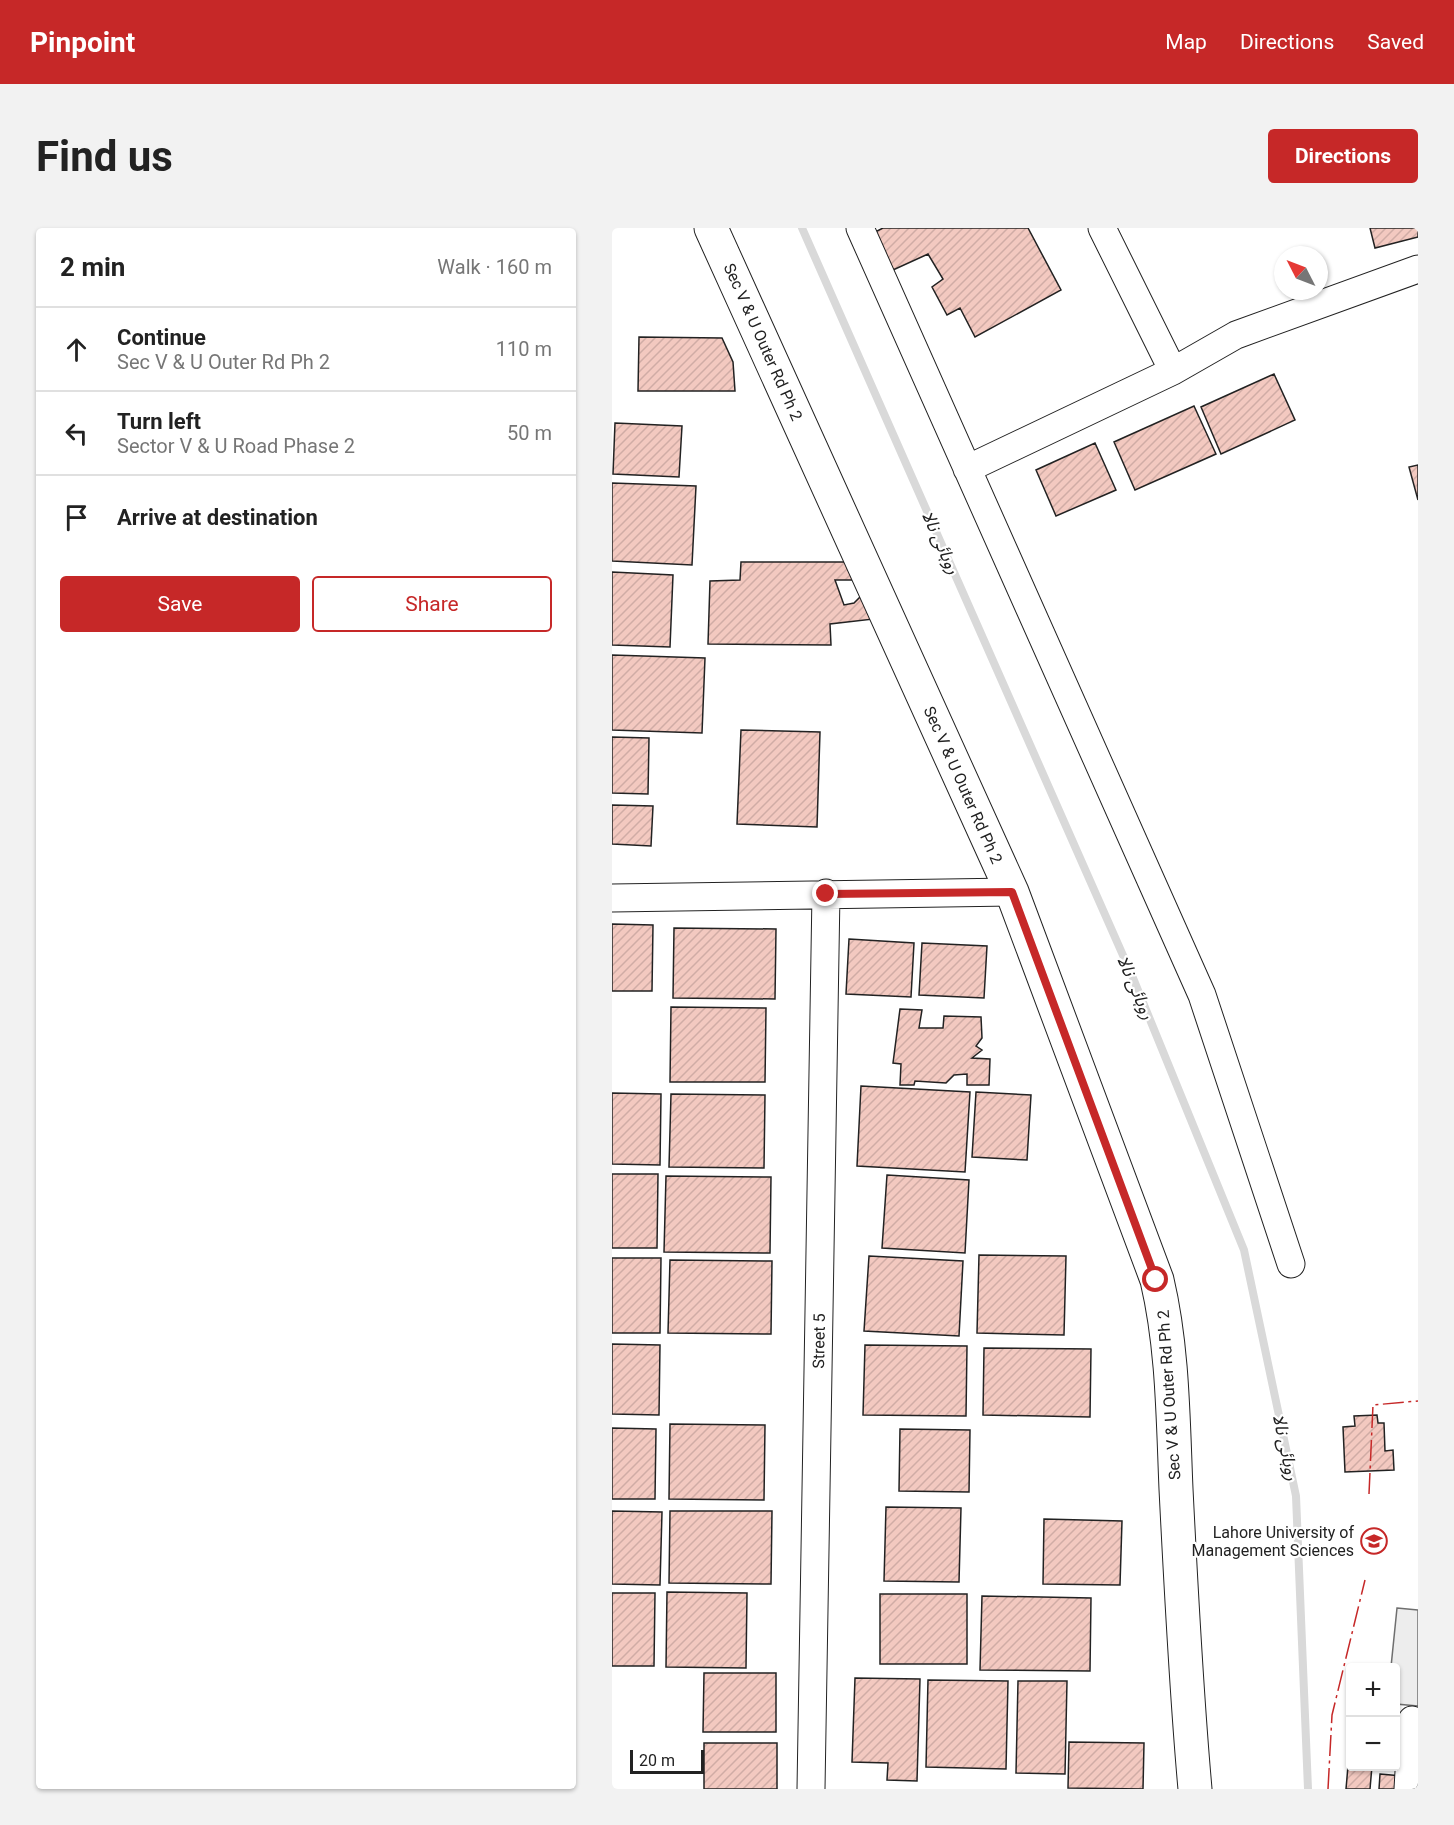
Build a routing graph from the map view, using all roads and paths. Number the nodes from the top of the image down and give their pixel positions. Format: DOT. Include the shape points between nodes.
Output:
graph roads {
  1 [pos="711,228"];
  2 [pos="860,228"];
  3 [pos="1102,228"];
  4 [pos="1418,269"];
  5 [pos="1173,371"];
  6 [pos="967,469"];
  7 [pos="1012,892"];
  8 [pos="826,894"];
  9 [pos="612,898"];
  10 [pos="1292,1264"];
  11 [pos="1412,1720"];
  12 [pos="1412,1787"];
  13 [pos="811,1789"];
  14 [pos="1195,1789"];
  1 -- 7 [label="main road, Sec V & U Outer Rd Ph 2"];
  2 -- 6 [label="street"];
  3 -- 5 [label="street"];
  4 -- 5 [label="street" via="1236,335"];
  5 -- 6 [label="street"];
  6 -- 10 [label="street" via="1202,995"];
  7 -- 8 [label="street"];
  7 -- 14 [label="main road, Sec V & U Outer Rd Ph 2" via="1156,1280 1165,1314"];
  8 -- 9 [label="street"];
  8 -- 13 [label="street, Street 5"];
  11 -- 12 [label="street"];
}
